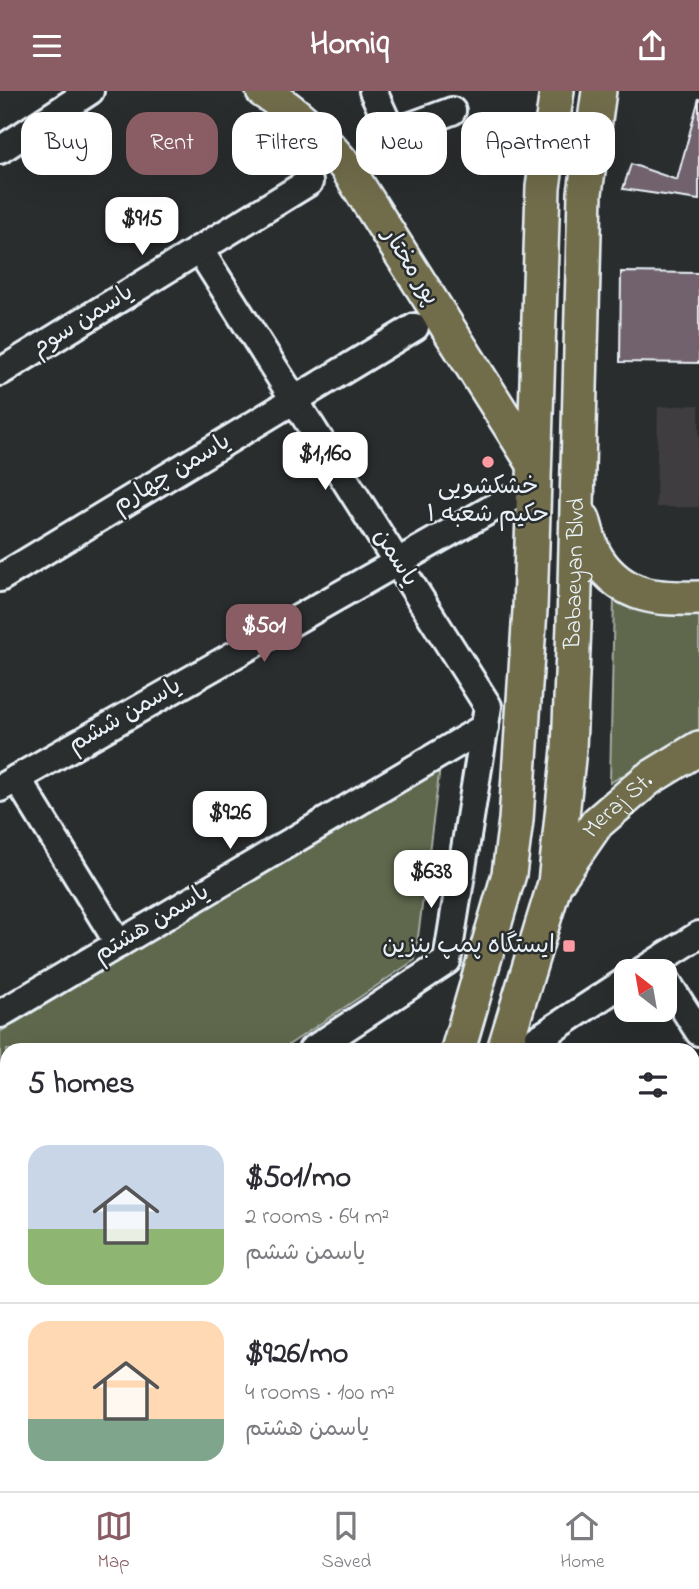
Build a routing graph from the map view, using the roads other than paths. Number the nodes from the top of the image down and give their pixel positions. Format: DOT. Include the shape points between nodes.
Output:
graph roads {
  1 [pos="90,91"];
  2 [pos="263,91"];
  3 [pos="373,91"];
  4 [pos="557,91"];
  5 [pos="599,91"];
  6 [pos="452,111"];
  7 [pos="0,150"];
  8 [pos="309,182"];
  9 [pos="199,249"];
  10 [pos="415,327"];
  11 [pos="0,372"];
  12 [pos="295,400"];
  13 [pos="534,464"];
  14 [pos="507,500"];
  15 [pos="576,501"];
  16 [pos="397,561"];
  17 [pos="0,578"];
  18 [pos="699,598"];
  19 [pos="485,727"];
  20 [pos="699,748"];
  21 [pos="9,783"];
  22 [pos="555,883"];
  23 [pos="699,935"];
  24 [pos="119,944"];
  25 [pos="670,959"];
  26 [pos="614,988"];
  27 [pos="677,1001"];
  28 [pos="0,1014"];
  29 [pos="699,1032"];
  30 [pos="323,1043"];
  31 [pos="460,1043"];
  32 [pos="518,1043"];
  33 [pos="524,1043"];
  1 -- 7 [label="street"];
  2 -- 13 [label="main road, پور مختار" via="312,126 347,168"];
  3 -- 6 [label="street" via="391,133"];
  4 -- 13 [label="main road, Babaeyan Blvd" via="543,187"];
  5 -- 15 [label="main road, Babaeyan Blvd" via="585,193"];
  8 -- 9 [label="street, یاسمن سوم"];
  9 -- 11 [label="street, یاسمن سوم"];
  9 -- 12 [label="street, یاسمن"];
  10 -- 12 [label="street, یاسمن چهارم"];
  12 -- 16 [label="street, یاسمن"];
  12 -- 17 [label="street, یاسمن چهارم"];
  13 -- 31 [label="main road, Babaeyan Blvd" via="530,610 509,874"];
  14 -- 16 [label="street, یاسمن ششم"];
  15 -- 18 [label="main road" via="597,559 626,589 662,599"];
  15 -- 22 [label="main road, Babaeyan Blvd" via="569,748"];
  16 -- 19 [label="street, یاسمن" via="488,706"];
  16 -- 21 [label="street, یاسمن ششم"];
  19 -- 24 [label="street, یاسمن هشتم"];
  19 -- 30 [label="street, یاسمن" via="447,961"];
  20 -- 22 [label="main road, Meraj St." via="648,779 597,823"];
  21 -- 24 [label="street"];
  22 -- 32 [label="main road, Babaeyan Blvd"];
  23 -- 25 [label="street"];
  24 -- 28 [label="street, یاسمن هشتم"];
  26 -- 33 [label="street"];
  27 -- 29 [label="street"];
}
